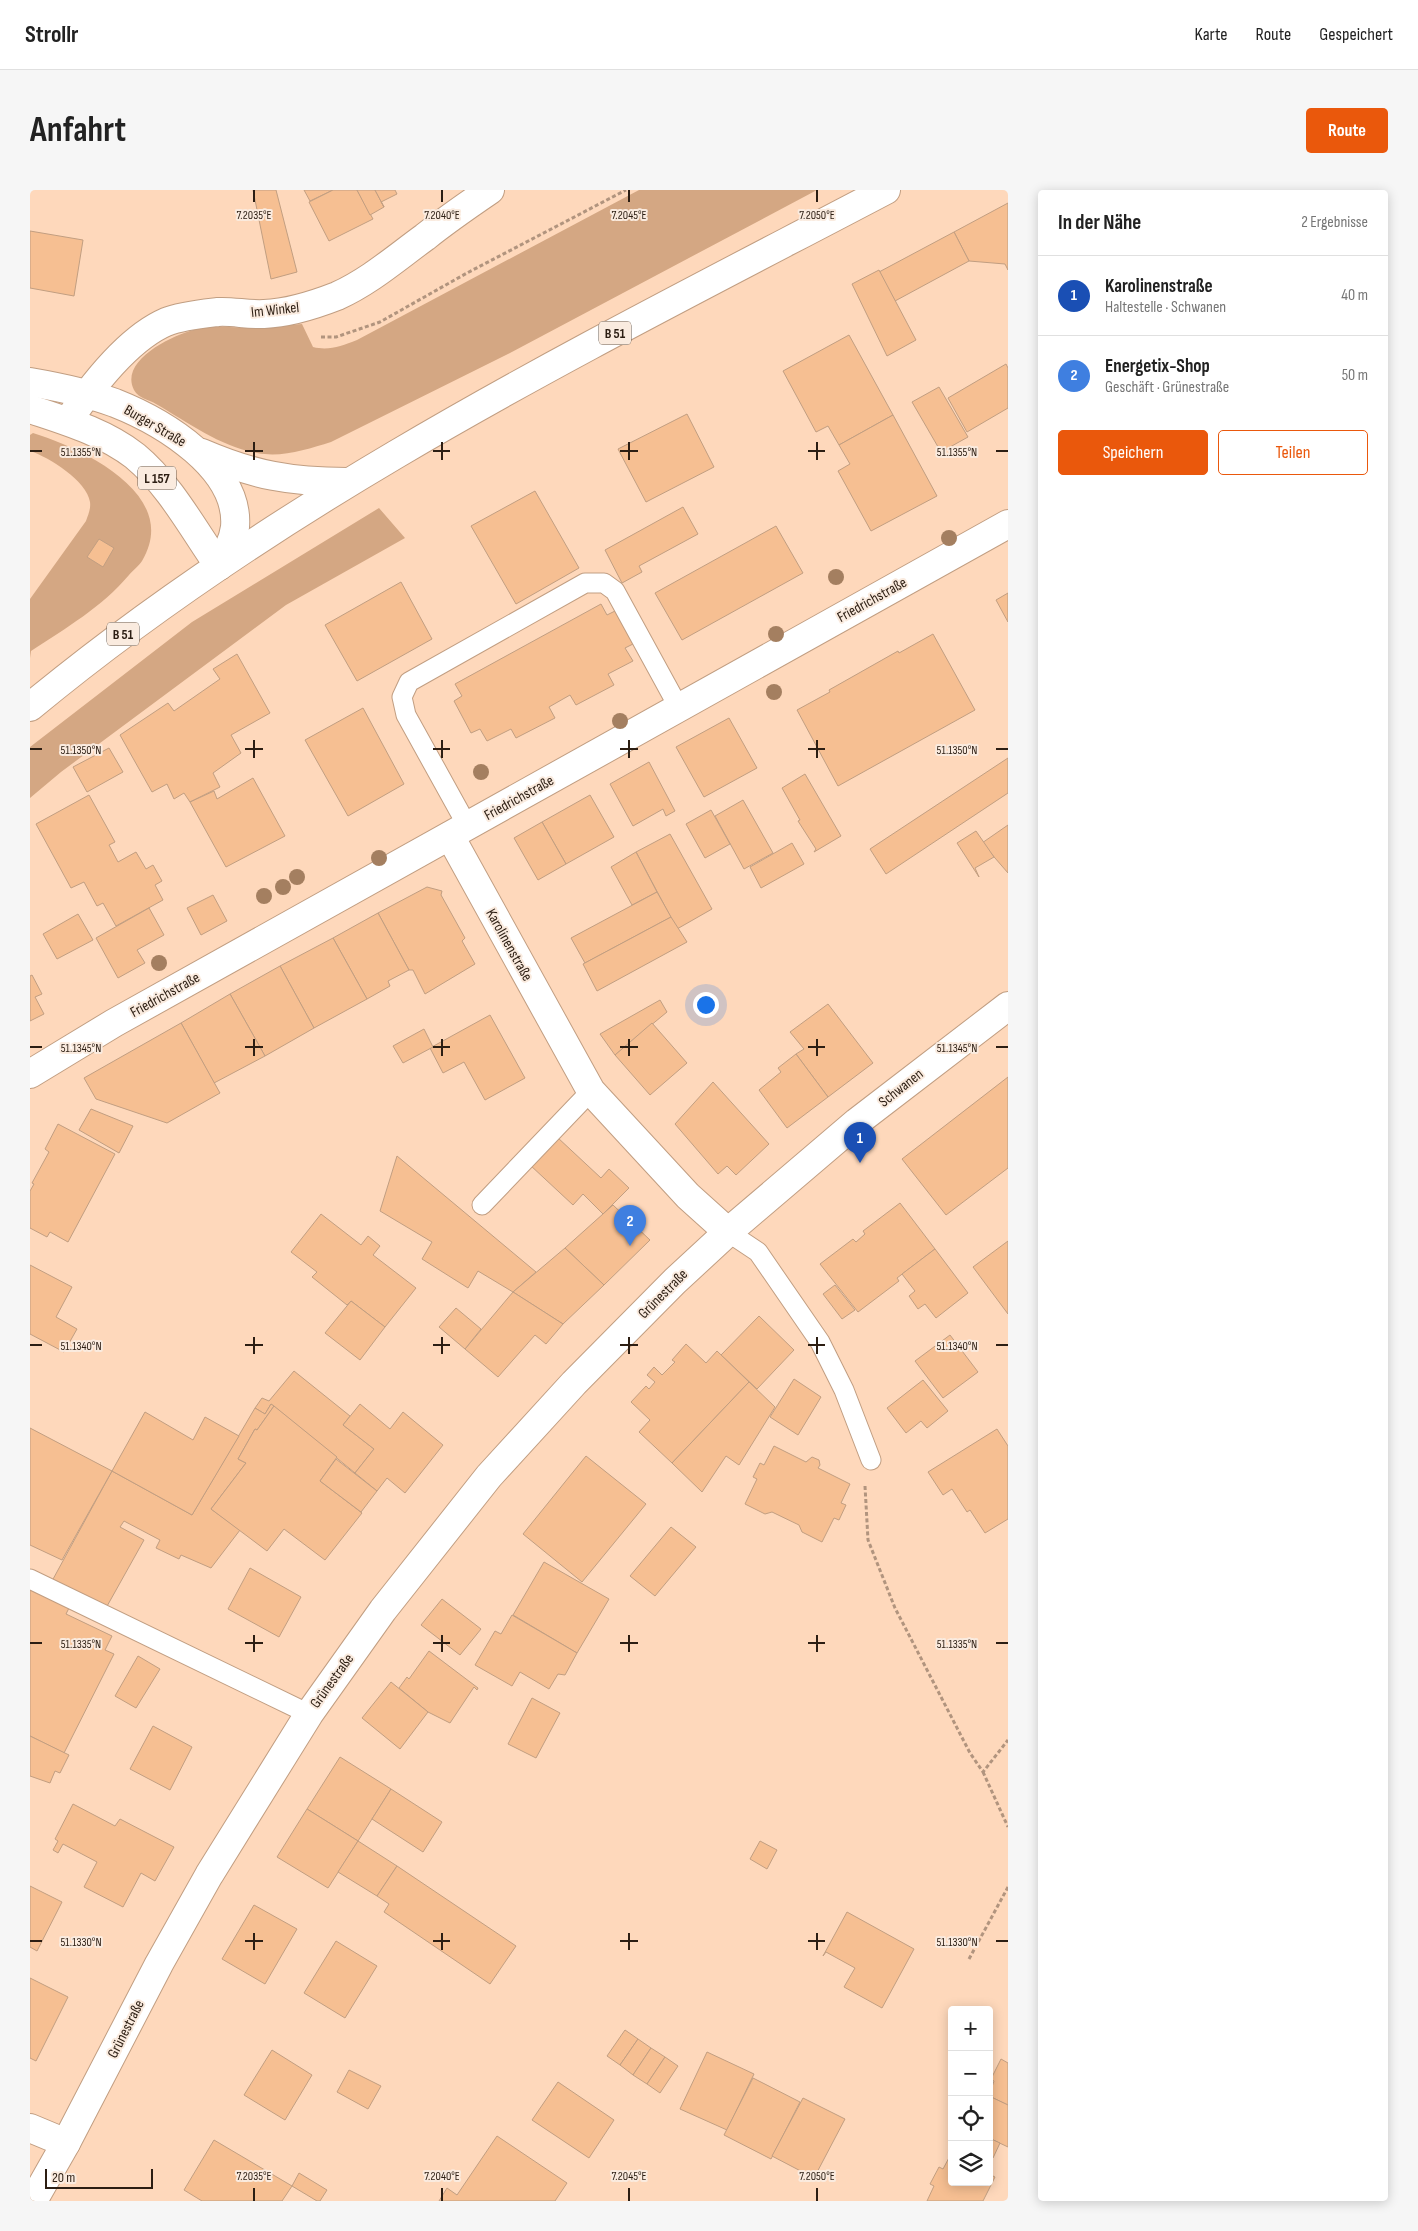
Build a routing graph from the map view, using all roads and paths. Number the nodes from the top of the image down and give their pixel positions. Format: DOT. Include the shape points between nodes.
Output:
graph roads {
  1 [pos="490,190"];
  2 [pos="626,190"];
  3 [pos="886,190"];
  4 [pos="304,308"];
  5 [pos="30,382"];
  6 [pos="86,394"];
  7 [pos="30,409"];
  8 [pos="68,421"];
  9 [pos="196,451"];
  10 [pos="347,482"];
  11 [pos="1008,524"];
  12 [pos="219,566"];
  13 [pos="30,707"];
  14 [pos="680,708"];
  15 [pos="459,832"];
  16 [pos="1008,1006"];
  17 [pos="30,1074"];
  18 [pos="591,1091"];
  19 [pos="482,1205"];
  20 [pos="728,1232"];
  21 [pos="872,1460"];
  22 [pos="30,1579"];
  23 [pos="308,1714"];
  24 [pos="1008,1740"];
  25 [pos="983,1772"];
  26 [pos="1008,1827"];
  27 [pos="1008,1887"];
  28 [pos="969,1959"];
  29 [pos="30,2128"];
  30 [pos="66,2144"];
  31 [pos="33,2201"];
  1 -- 4 [label="street, Im Winkel" via="372,278"];
  2 -- 4 [label="path" via="380,322 336,337 323,338 313,333"];
  3 -- 10 [label="street, B 51" via="589,346"];
  4 -- 6 [label="street, Im Winkel" via="263,314 220,312 166,322 141,338"];
  5 -- 6 [label="street, Burger Straße"];
  6 -- 8 [label="street, Im Winkel"];
  6 -- 9 [label="street, Burger Straße" via="144,417"];
  7 -- 8 [label="street, L 157"];
  8 -- 12 [label="street, L 157" via="135,456 154,475"];
  9 -- 10 [label="street" via="269,477"];
  9 -- 12 [label="street, Burger Straße" via="217,473 234,507 235,528 230,548"];
  10 -- 12 [label="street, B 51"];
  11 -- 14 [label="street, Friedrichstraße"];
  12 -- 13 [label="street, B 51"];
  14 -- 15 [label="street, Friedrichstraße"];
  14 -- 15 [label="lane" via="615,591 604,583 584,584 465,649 409,682 402,697 406,715"];
  15 -- 17 [label="street, Friedrichstraße" via="114,1023"];
  15 -- 18 [label="street, Karolinenstraße"];
  16 -- 20 [label="street, Schwanen" via="857,1122"];
  18 -- 19 [label="lane"];
  18 -- 20 [label="street, Karolinenstraße" via="681,1188"];
  20 -- 21 [label="lane" via="758,1252 820,1342 844,1390"];
  20 -- 23 [label="street, Grünestraße" via="674,1281 489,1476 383,1610"];
  21 -- 25 [label="path" via="864,1477 868,1540 896,1608"];
  22 -- 23 [label="lane"];
  23 -- 30 [label="street, Grünestraße" via="209,1875"];
  24 -- 25 [label="path"];
  25 -- 26 [label="path"];
  27 -- 28 [label="path"];
  29 -- 30 [label="street"];
  30 -- 31 [label="street, Grünestraße"];
}
